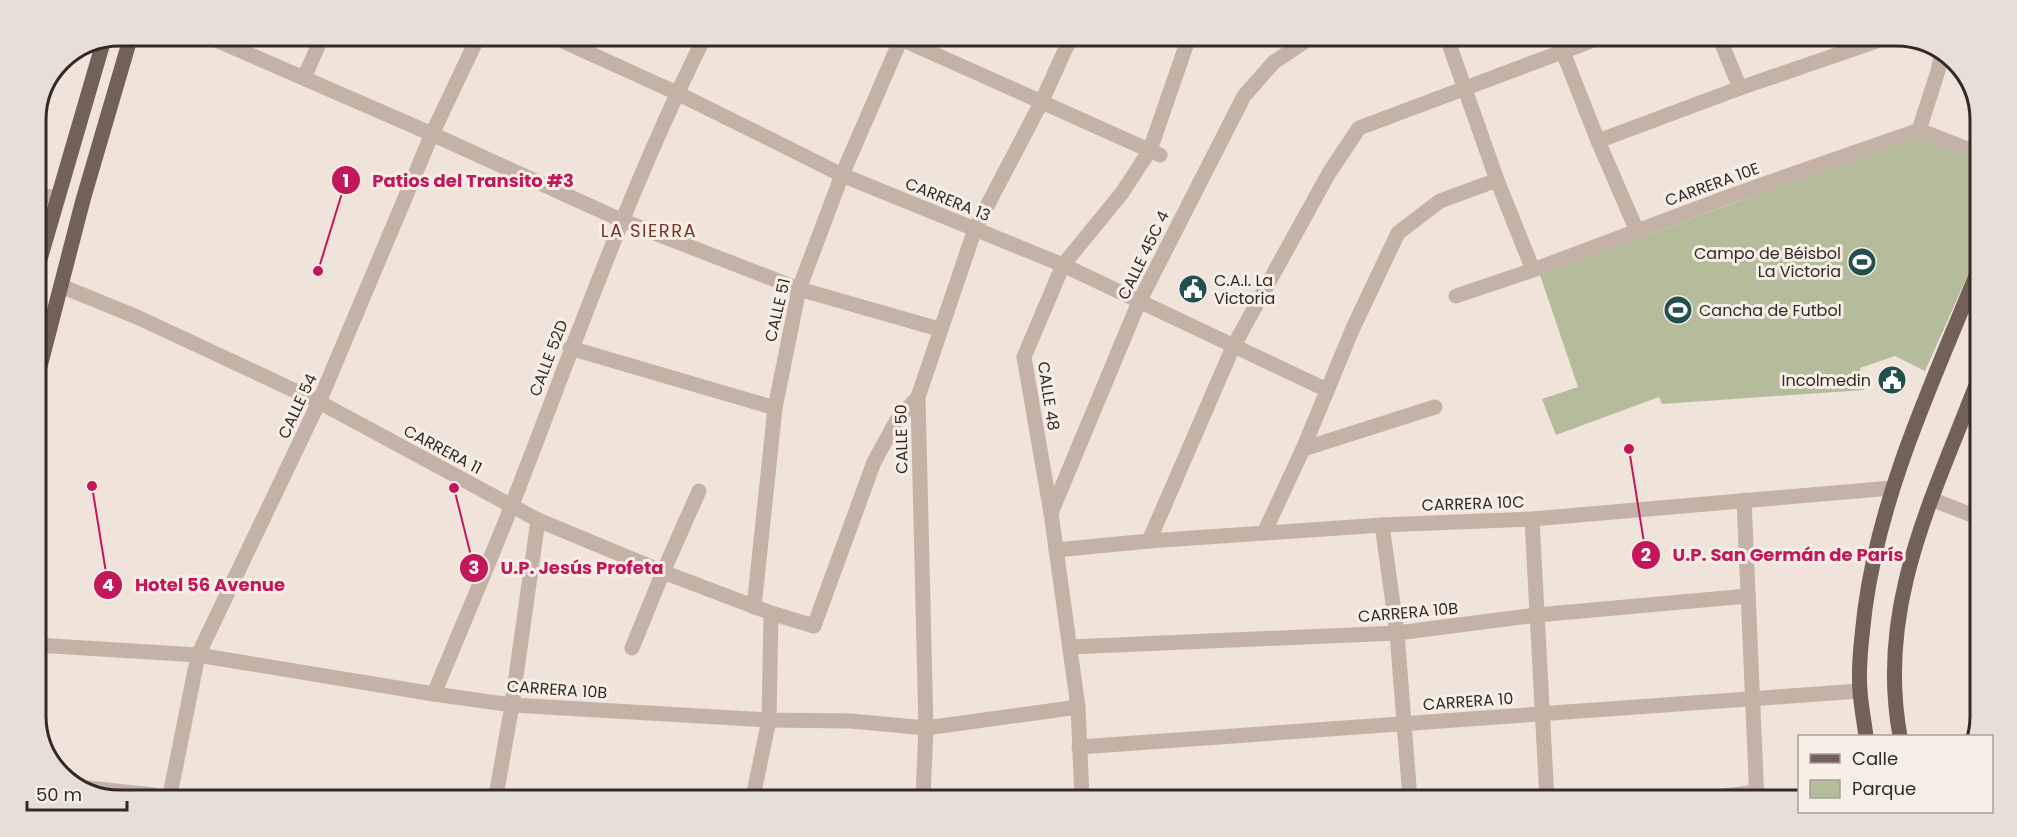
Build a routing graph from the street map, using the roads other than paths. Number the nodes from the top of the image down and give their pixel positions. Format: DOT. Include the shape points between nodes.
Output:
graph roads {
  1 [pos="128,46"];
  2 [pos="230,46"];
  3 [pos="318,46"];
  4 [pos="474,46"];
  5 [pos="574,46"];
  6 [pos="700,46"];
  7 [pos="898,46"];
  8 [pos="916,46"];
  9 [pos="1067,46"];
  10 [pos="1186,46"];
  11 [pos="1298,46"];
  12 [pos="1450,46"];
  13 [pos="1578,46"];
  14 [pos="1723,46"];
  15 [pos="1862,46"];
  16 [pos="101,49"];
  17 [pos="1563,52"];
  18 [pos="1940,61"];
  19 [pos="304,78"];
  20 [pos="1466,88"];
  21 [pos="1740,88"];
  22 [pos="677,93"];
  23 [pos="1041,103"];
  24 [pos="1919,130"];
  25 [pos="432,134"];
  26 [pos="1598,141"];
  27 [pos="1970,150"];
  28 [pos="1155,152"];
  29 [pos="842,175"];
  30 [pos="1497,180"];
  31 [pos="47,196"];
  32 [pos="58,197"];
  33 [pos="621,220"];
  34 [pos="975,229"];
  35 [pos="1637,231"];
  36 [pos="47,235"];
  37 [pos="1063,265"];
  38 [pos="1533,270"];
  39 [pos="61,286"];
  40 [pos="799,289"];
  41 [pos="1970,291"];
  42 [pos="1456,296"];
  43 [pos="1139,302"];
  44 [pos="939,329"];
  45 [pos="47,340"];
  46 [pos="1233,347"];
  47 [pos="570,348"];
  48 [pos="1327,390"];
  49 [pos="918,397"];
  50 [pos="1970,400"];
  51 [pos="319,402"];
  52 [pos="1435,407"];
  53 [pos="775,408"];
  54 [pos="1303,449"];
  55 [pos="1892,488"];
  56 [pos="699,491"];
  57 [pos="1931,499"];
  58 [pos="1744,500"];
  59 [pos="511,506"];
  60 [pos="1050,513"];
  61 [pos="1970,514"];
  62 [pos="538,519"];
  63 [pos="1532,519"];
  64 [pos="1382,525"];
  65 [pos="1264,533"];
  66 [pos="1149,540"];
  67 [pos="1056,550"];
  68 [pos="663,572"];
  69 [pos="1748,596"];
  70 [pos="754,607"];
  71 [pos="771,614"];
  72 [pos="1537,615"];
  73 [pos="1397,633"];
  74 [pos="47,646"];
  75 [pos="1070,646"];
  76 [pos="632,648"];
  77 [pos="198,655"];
  78 [pos="1860,691"];
  79 [pos="434,694"];
  80 [pos="1753,699"];
  81 [pos="512,705"];
  82 [pos="1078,707"];
  83 [pos="1542,714"];
  84 [pos="769,720"];
  85 [pos="1404,723"];
  86 [pos="926,728"];
  87 [pos="1866,735"];
  88 [pos="1900,735"];
  89 [pos="1079,747"];
  90 [pos="171,790"];
  91 [pos="497,790"];
  92 [pos="754,790"];
  93 [pos="923,790"];
  94 [pos="1082,790"];
  95 [pos="1409,790"];
  96 [pos="1546,790"];
  97 [pos="1757,790"];
  1 -- 39 [label="main road"];
  2 -- 19 [label="street"];
  3 -- 19 [label="street"];
  4 -- 25 [label="street, CALLE 54"];
  5 -- 22 [label="street, CARRERA 13"];
  6 -- 22 [label="street, CALLE 52D"];
  7 -- 29 [label="street, CALLE 51"];
  8 -- 23 [label="street"];
  9 -- 23 [label="street, CALLE 50"];
  10 -- 28 [label="street, CALLE 48"];
  11 -- 43 [label="street, CALLE 45C 4" via="1274,62 1244,96"];
  12 -- 20 [label="street"];
  13 -- 17 [label="street"];
  14 -- 21 [label="street"];
  15 -- 21 [label="street"];
  16 -- 32 [label="main road"];
  17 -- 20 [label="street"];
  17 -- 26 [label="street"];
  18 -- 24 [label="street"];
  19 -- 25 [label="street"];
  20 -- 30 [label="street"];
  20 -- 46 [label="street" via="1359,128 1329,172"];
  21 -- 26 [label="street"];
  22 -- 29 [label="street, CARRERA 13"];
  22 -- 33 [label="street, CALLE 52D"];
  23 -- 28 [label="street"];
  23 -- 34 [label="street, CALLE 50"];
  24 -- 27 [label="street"];
  24 -- 35 [label="street, CARRERA 10E"];
  25 -- 33 [label="street"];
  25 -- 51 [label="street, CALLE 54"];
  26 -- 35 [label="street"];
  28 -- 37 [label="street, CALLE 48"];
  29 -- 34 [label="street, CARRERA 13"];
  29 -- 40 [label="street, CALLE 51"];
  30 -- 38 [label="street"];
  30 -- 48 [label="street" via="1440,201 1398,233"];
  31 -- 32 [label="street"];
  32 -- 36 [label="main road"];
  33 -- 40 [label="street"];
  33 -- 47 [label="street, CALLE 52D"];
  34 -- 37 [label="street, CARRERA 13"];
  34 -- 44 [label="street, CALLE 50"];
  35 -- 38 [label="street, CARRERA 10E"];
  37 -- 43 [label="street, CARRERA 13"];
  37 -- 60 [label="street, CALLE 48" via="1024,357"];
  38 -- 42 [label="street, CARRERA 10E"];
  39 -- 45 [label="main road"];
  39 -- 51 [label="street, CARRERA 11"];
  40 -- 44 [label="street"];
  40 -- 53 [label="street, CALLE 51"];
  41 -- 55 [label="main road"];
  43 -- 46 [label="street, CARRERA 13"];
  43 -- 60 [label="street, CALLE 45C 4"];
  44 -- 49 [label="street, CALLE 50"];
  46 -- 48 [label="street, CARRERA 13"];
  46 -- 66 [label="street"];
  47 -- 53 [label="street"];
  47 -- 59 [label="street, CALLE 52D"];
  48 -- 54 [label="street"];
  49 -- 71 [label="street, CARRERA 11" via="897,420 874,462 814,626"];
  49 -- 86 [label="street, CALLE 50"];
  50 -- 57 [label="main road"];
  51 -- 59 [label="street, CARRERA 11"];
  51 -- 77 [label="street, CALLE 54"];
  52 -- 54 [label="street"];
  53 -- 70 [label="street, CALLE 51"];
  54 -- 65 [label="street"];
  55 -- 58 [label="street, CARRERA 10C"];
  55 -- 78 [label="main road" via="1869,581"];
  56 -- 68 [label="street"];
  57 -- 61 [label="street"];
  57 -- 88 [label="main road" via="1904,585 1897,625 1894,684"];
  58 -- 63 [label="street, CARRERA 10C"];
  58 -- 69 [label="street"];
  59 -- 62 [label="street, CARRERA 11"];
  59 -- 79 [label="street, CALLE 52D"];
  60 -- 67 [label="street, CALLE 48"];
  62 -- 68 [label="street, CARRERA 11"];
  62 -- 81 [label="street"];
  63 -- 64 [label="street, CARRERA 10C"];
  63 -- 72 [label="street"];
  64 -- 65 [label="street, CARRERA 10C"];
  64 -- 73 [label="street"];
  65 -- 66 [label="street, CARRERA 10C"];
  66 -- 67 [label="street, CARRERA 10C"];
  67 -- 75 [label="street, CALLE 48"];
  68 -- 70 [label="street, CARRERA 11"];
  68 -- 76 [label="street"];
  69 -- 72 [label="street, CARRERA 10B"];
  69 -- 80 [label="street"];
  70 -- 71 [label="street, CARRERA 11"];
  71 -- 84 [label="street"];
  72 -- 73 [label="street, CARRERA 10B"];
  72 -- 83 [label="street"];
  73 -- 75 [label="street, CARRERA 10B"];
  73 -- 85 [label="street"];
  74 -- 77 [label="street, CARRERA 10B"];
  75 -- 82 [label="street, CALLE 48"];
  77 -- 79 [label="street, CARRERA 10B"];
  77 -- 90 [label="street, CALLE 54"];
  78 -- 80 [label="street, CARRERA 10"];
  78 -- 87 [label="main road"];
  79 -- 81 [label="street, CARRERA 10B"];
  80 -- 83 [label="street, CARRERA 10"];
  80 -- 97 [label="street"];
  81 -- 84 [label="street, CARRERA 10B"];
  81 -- 91 [label="street"];
  82 -- 86 [label="street, CARRERA 10B"];
  82 -- 89 [label="street, CALLE 48"];
  83 -- 85 [label="street, CARRERA 10"];
  83 -- 96 [label="street"];
  84 -- 86 [label="street, CARRERA 10B" via="851,721"];
  84 -- 92 [label="street"];
  85 -- 89 [label="street, CARRERA 10"];
  85 -- 95 [label="street"];
  86 -- 93 [label="street, CALLE 50"];
  89 -- 94 [label="street, CALLE 48"];
}
